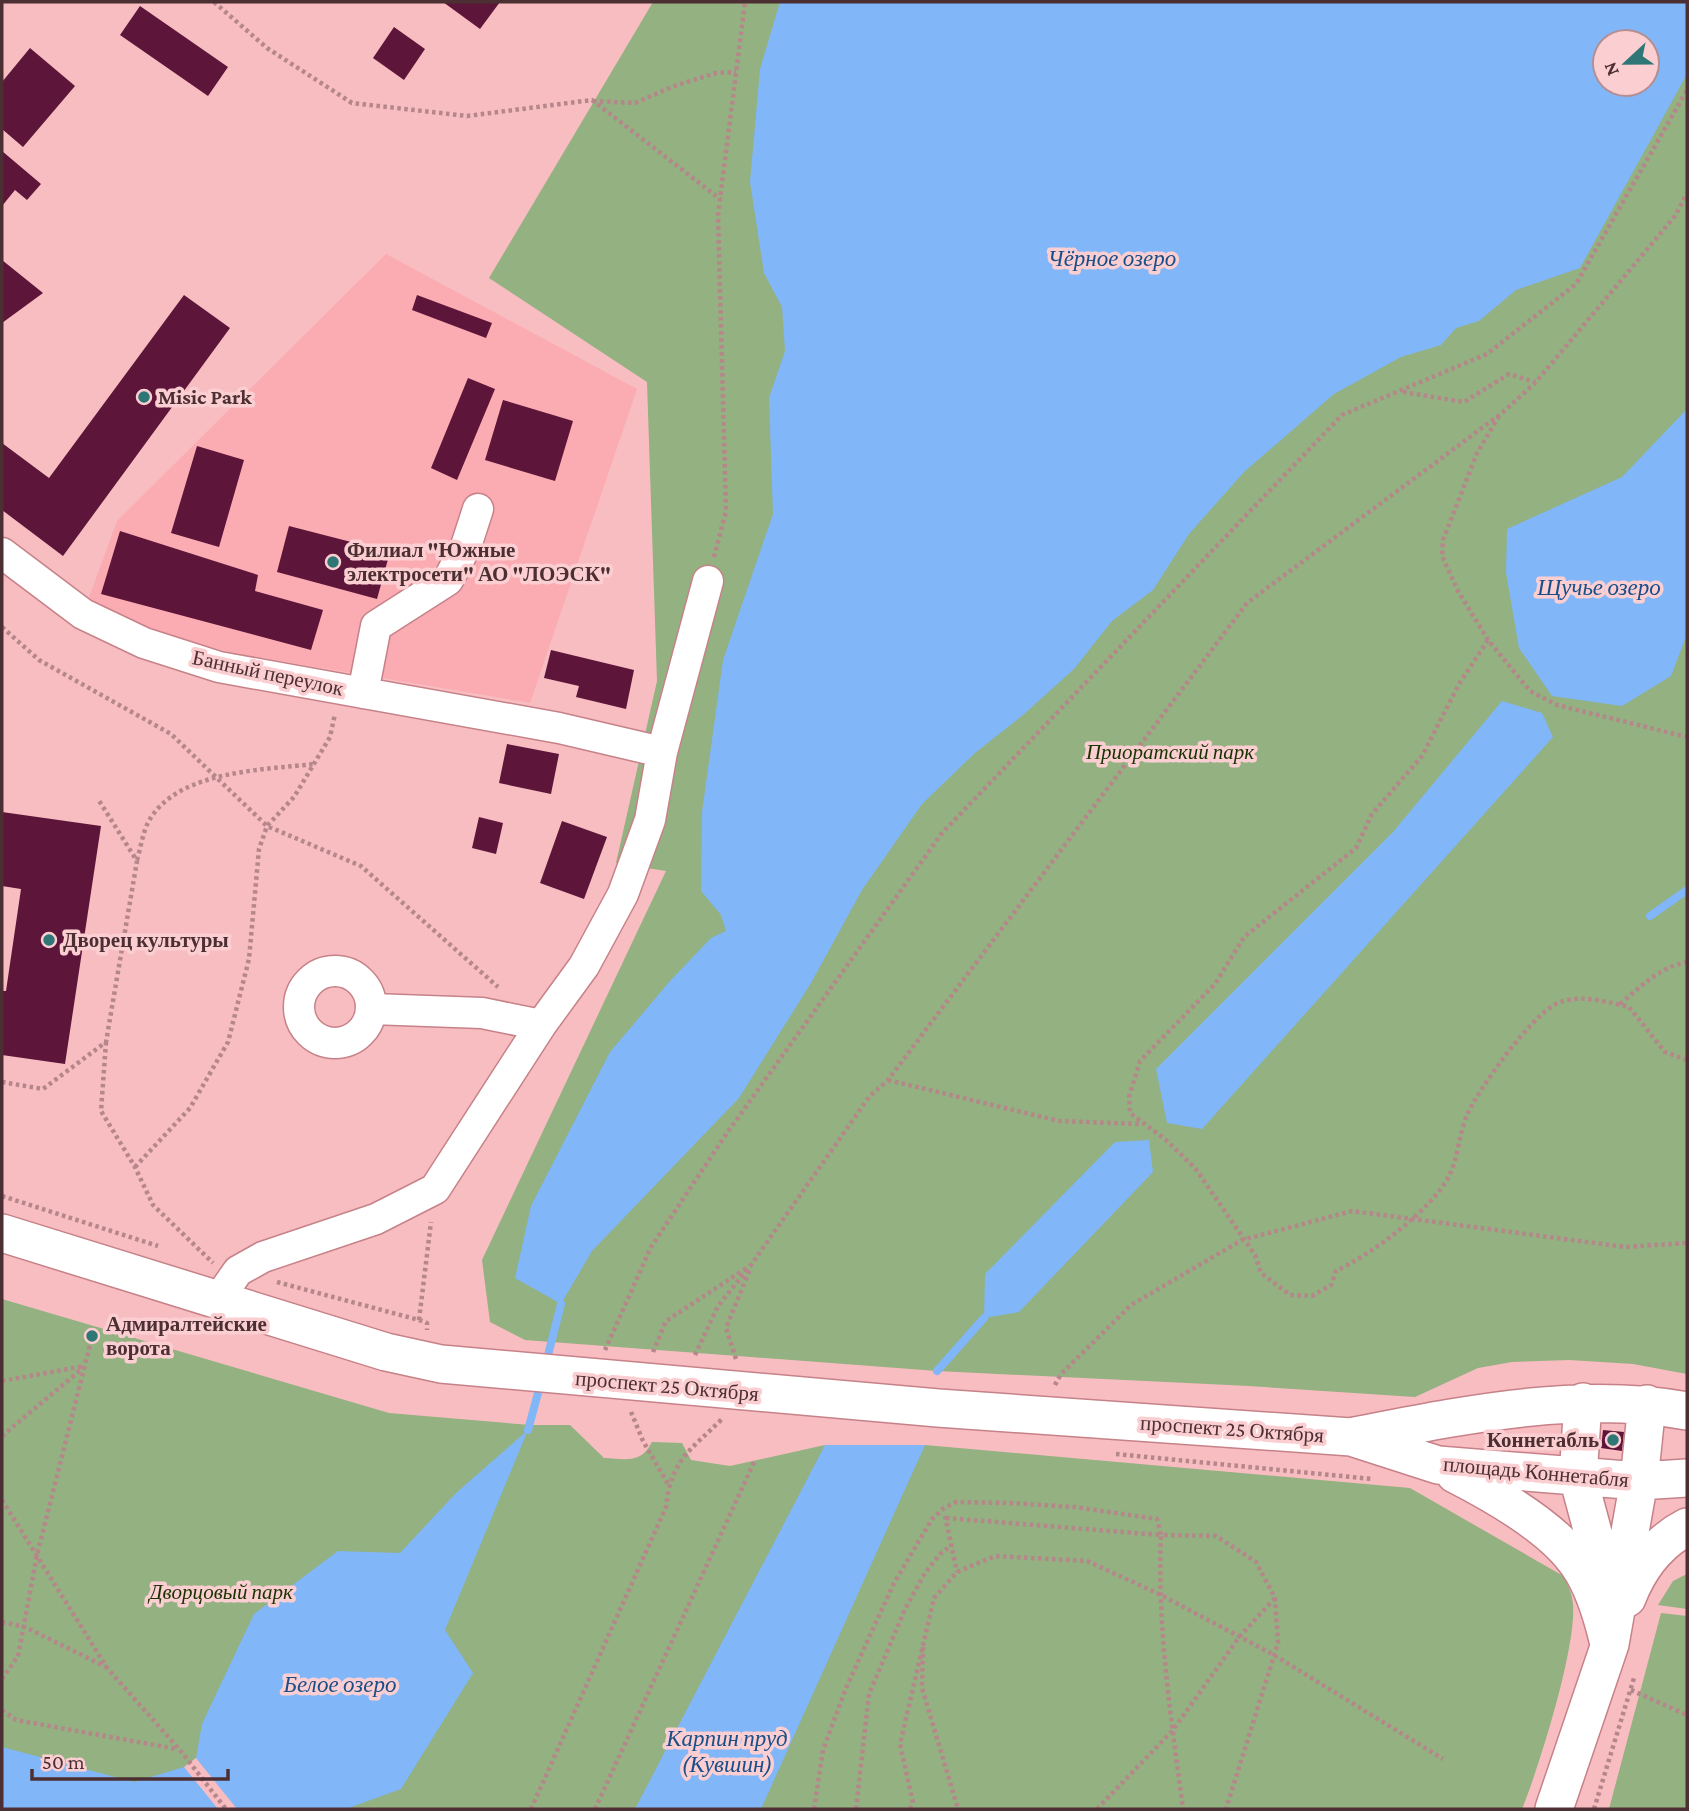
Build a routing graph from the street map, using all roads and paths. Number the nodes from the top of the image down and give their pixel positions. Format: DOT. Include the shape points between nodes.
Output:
graph roads {
  1 [pos="214,2"];
  2 [pos="745,2"];
  3 [pos="736,72"];
  4 [pos="1687,90"];
  5 [pos="592,100"];
  6 [pos="1687,193"];
  7 [pos="720,199"];
  8 [pos="1536,382"];
  9 [pos="1401,391"];
  10 [pos="1502,413"];
  11 [pos="478,509"];
  12 [pos="2,553"];
  13 [pos="708,581"];
  14 [pos="2,627"];
  15 [pos="1488,640"];
  16 [pos="363,693"];
  17 [pos="330,737"];
  18 [pos="1687,737"];
  19 [pos="662,752"];
  20 [pos="314,764"];
  21 [pos="216,775"];
  22 [pos="98,799"];
  23 [pos="267,826"];
  24 [pos="137,861"];
  25 [pos="1687,962"];
  26 [pos="500,989"];
  27 [pos="1619,1005"];
  28 [pos="372,1009"];
  29 [pos="541,1025"];
  30 [pos="106,1042"];
  31 [pos="1687,1060"];
  32 [pos="888,1080"];
  33 [pos="2,1082"];
  34 [pos="1141,1124"];
  35 [pos="135,1167"];
  36 [pos="435,1189"];
  37 [pos="1409,1219"];
  38 [pos="2,1233"];
  39 [pos="1242,1240"];
  40 [pos="1687,1243"];
  41 [pos="214,1264"];
  42 [pos="751,1265"];
  43 [pos="218,1301"];
  44 [pos="419,1320"];
  45 [pos="700,1344"];
  46 [pos="90,1345"];
  47 [pos="650,1359"];
  48 [pos="85,1366"];
  49 [pos="737,1367"];
  50 [pos="595,1368"];
  51 [pos="2,1381"];
  52 [pos="1055,1385"];
  53 [pos="1583,1402"];
  54 [pos="1647,1404"];
  55 [pos="631,1410"];
  56 [pos="1687,1412"];
  57 [pos="725,1417"];
  58 [pos="2,1436"];
  59 [pos="1351,1437"];
  60 [pos="1112,1454"];
  61 [pos="755,1460"];
  62 [pos="1438,1465"];
  63 [pos="1578,1477"];
  64 [pos="1687,1478"];
  65 [pos="1383,1480"];
  66 [pos="1639,1481"];
  67 [pos="669,1485"];
  68 [pos="2,1500"];
  69 [pos="944,1508"];
  70 [pos="946,1518"];
  71 [pos="1687,1527"];
  72 [pos="1161,1535"];
  73 [pos="951,1545"];
  74 [pos="37,1555"];
  75 [pos="957,1572"];
  76 [pos="1158,1594"];
  77 [pos="1275,1598"];
  78 [pos="2,1622"];
  79 [pos="25,1627"];
  80 [pos="923,1636"];
  81 [pos="1240,1636"];
  82 [pos="1610,1644"];
  83 [pos="1274,1655"];
  84 [pos="107,1668"];
  85 [pos="1634,1677"];
  86 [pos="2,1679"];
  87 [pos="1631,1690"];
  88 [pos="2,1710"];
  89 [pos="1687,1716"];
  90 [pos="1173,1730"];
  91 [pos="179,1749"];
  92 [pos="1443,1759"];
  93 [pos="226,1809"];
  94 [pos="531,1809"];
  95 [pos="595,1809"];
  96 [pos="814,1809"];
  97 [pos="856,1809"];
  98 [pos="909,1809"];
  99 [pos="958,1809"];
  100 [pos="1097,1809"];
  101 [pos="1183,1809"];
  102 [pos="1226,1809"];
  103 [pos="1555,1809"];
  104 [pos="1594,1809"];
  1 -- 5 [label="path" via="267,48 352,103 467,116"];
  2 -- 3 [label="path"];
  3 -- 5 [label="path" via="716,73 635,103"];
  3 -- 7 [label="path"];
  4 -- 9 [label="path" via="1576,284 1487,354"];
  5 -- 7 [label="path"];
  6 -- 8 [label="path" via="1675,216"];
  7 -- 13 [label="path" via="726,511"];
  8 -- 9 [label="path" via="1509,374 1464,402"];
  8 -- 10 [label="path"];
  9 -- 50 [label="path" via="1342,415 942,833 651,1247"];
  10 -- 15 [label="path" via="1477,453 1443,540 1442,555"];
  10 -- 32 [label="path" via="1247,603"];
  11 -- 16 [label="street" via="448,580 376,626"];
  12 -- 16 [label="street, Банный переулок" via="83,614 144,643 219,667"];
  13 -- 19 [label="street"];
  14 -- 21 [label="path" via="39,660 171,734"];
  15 -- 18 [label="path" via="1530,691 1557,705"];
  15 -- 34 [label="path" via="1422,756 1372,814 1356,848 1244,937 1215,984 1140,1061 1129,1097 1130,1113"];
  16 -- 19 [label="street, Банный переулок" via="559,728"];
  17 -- 20 [label="path"];
  19 -- 29 [label="street" via="650,820 623,894 584,966"];
  20 -- 21 [label="path"];
  20 -- 23 [label="path" via="294,797"];
  21 -- 23 [label="path"];
  21 -- 24 [label="path" via="174,794 150,818"];
  22 -- 24 [label="path"];
  23 -- 26 [label="path" via="361,866"];
  23 -- 35 [label="path" via="259,849 249,959 228,1042 190,1108"];
  24 -- 30 [label="path"];
  25 -- 27 [label="path" via="1654,973"];
  27 -- 31 [label="path" via="1629,1007 1665,1052"];
  27 -- 37 [label="path" via="1586,998 1556,1004 1510,1048 1467,1115 1450,1174 1435,1197"];
  28 -- 29 [label="street" via="482,1013"];
  29 -- 36 [label="street"];
  30 -- 33 [label="path" via="43,1088"];
  30 -- 35 [label="path" via="101,1111"];
  32 -- 34 [label="path" via="1059,1121"];
  32 -- 42 [label="path" via="869,1097"];
  34 -- 39 [label="path" via="1195,1168"];
  35 -- 41 [label="path" via="153,1205"];
  36 -- 43 [label="street" via="376,1219 263,1257 238,1271"];
  36 -- 44 [label="path"];
  37 -- 39 [label="path" via="1352,1212"];
  37 -- 39 [label="path" via="1360,1259 1336,1270 1331,1285 1312,1296 1290,1295 1261,1273 1255,1255"];
  37 -- 40 [label="path" via="1625,1247"];
  38 -- 43 [label="main road, проспект 25 Октября"];
  39 -- 52 [label="path" via="1131,1305"];
  42 -- 45 [label="path" via="718,1306"];
  42 -- 47 [label="path" via="666,1321"];
  42 -- 49 [label="path" via="726,1328"];
  43 -- 50 [label="main road, проспект 25 Октября" via="441,1364"];
  46 -- 48 [label="path"];
  48 -- 51 [label="path"];
  48 -- 58 [label="path"];
  48 -- 74 [label="path"];
  50 -- 59 [label="main road, проспект 25 Октября" via="822,1398"];
  53 -- 54 [label="main road"];
  53 -- 59 [label="main road" via="1441,1419"];
  53 -- 63 [label="main road"];
  54 -- 56 [label="main road"];
  54 -- 66 [label="main road"];
  55 -- 67 [label="path"];
  57 -- 67 [label="path" via="686,1451"];
  59 -- 62 [label="main road, площадь Коннетабля"];
  60 -- 65 [label="path"];
  61 -- 95 [label="path"];
  62 -- 63 [label="main road, площадь Коннетабля"];
  62 -- 82 [label="main road" via="1498,1495 1578,1563"];
  63 -- 66 [label="main road, площадь Коннетабля"];
  63 -- 82 [label="main road" via="1596,1544"];
  64 -- 66 [label="main road, площадь Коннетабля"];
  66 -- 82 [label="main road"];
  67 -- 94 [label="path" via="666,1507"];
  68 -- 74 [label="path"];
  69 -- 70 [label="path"];
  69 -- 72 [label="path" via="956,1502 1074,1507 1157,1519"];
  69 -- 96 [label="path" via="932,1519 894,1583 846,1688 823,1750"];
  70 -- 72 [label="path"];
  70 -- 73 [label="path"];
  71 -- 82 [label="main road" via="1655,1549 1634,1579"];
  72 -- 76 [label="path"];
  72 -- 77 [label="path" via="1216,1536 1256,1562"];
  73 -- 75 [label="path"];
  73 -- 97 [label="path" via="911,1597 869,1693"];
  74 -- 79 [label="path"];
  74 -- 84 [label="path"];
  75 -- 76 [label="path" via="995,1556 1087,1561"];
  75 -- 80 [label="path" via="934,1598"];
  76 -- 81 [label="path"];
  76 -- 90 [label="path"];
  77 -- 81 [label="path"];
  77 -- 83 [label="path" via="1278,1643"];
  78 -- 79 [label="path"];
  79 -- 84 [label="path"];
  79 -- 86 [label="path" via="18,1656"];
  80 -- 98 [label="path" via="900,1744 913,1803"];
  80 -- 99 [label="path" via="922,1688"];
  81 -- 83 [label="path"];
  81 -- 90 [label="path"];
  82 -- 103 [label="main road"];
  83 -- 92 [label="path"];
  83 -- 102 [label="path"];
  84 -- 91 [label="path"];
  85 -- 87 [label="path"];
  87 -- 89 [label="path"];
  87 -- 104 [label="path"];
  88 -- 91 [label="path" via="16,1720"];
  90 -- 100 [label="path"];
  90 -- 101 [label="path"];
  91 -- 93 [label="path"];
}
